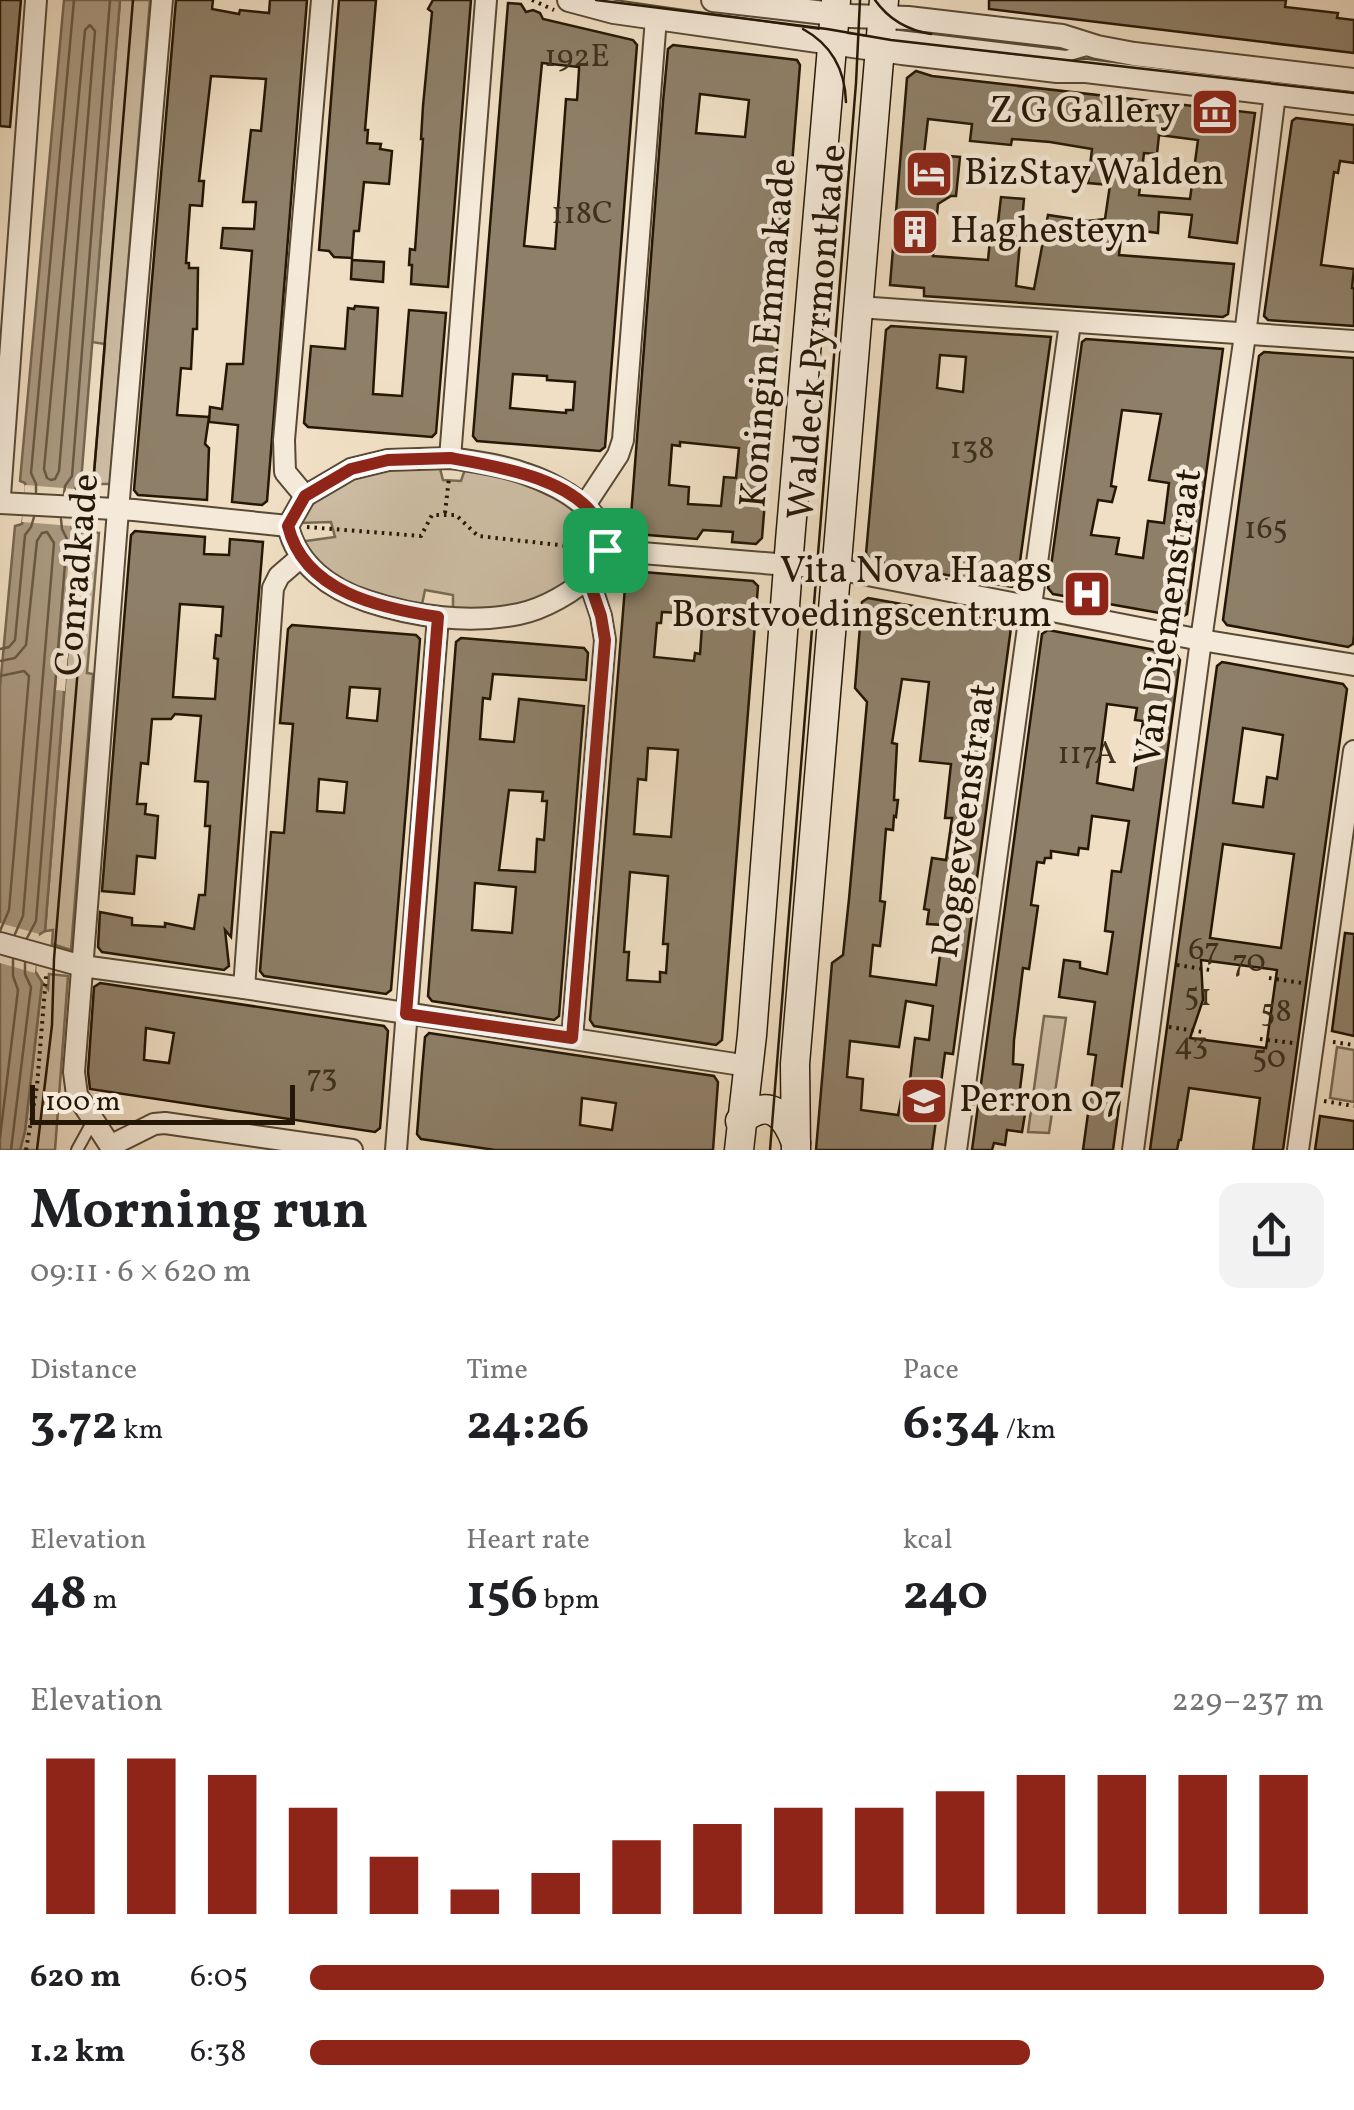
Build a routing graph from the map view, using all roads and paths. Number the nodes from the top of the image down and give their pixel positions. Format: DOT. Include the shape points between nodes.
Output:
graph roads {
  1 [pos="36,0"];
  2 [pos="162,0"];
  3 [pos="322,0"];
  4 [pos="486,0"];
  5 [pos="569,0"];
  6 [pos="713,0"];
  7 [pos="835,7"];
  8 [pos="656,18"];
  9 [pos="883,25"];
  10 [pos="832,43"];
  11 [pos="1098,47"];
  12 [pos="1066,56"];
  13 [pos="1086,71"];
  14 [pos="1354,80"];
  15 [pos="1274,94"];
  16 [pos="1354,103"];
  17 [pos="858,307"];
  18 [pos="1070,323"];
  19 [pos="1245,335"];
  20 [pos="1354,341"];
  21 [pos="450,458"];
  22 [pos="305,496"];
  23 [pos="0,499"];
  24 [pos="584,505"];
  25 [pos="118,510"];
  26 [pos="445,515"];
  27 [pos="288,526"];
  28 [pos="605,550"];
  29 [pos="301,557"];
  30 [pos="788,564"];
  31 [pos="836,569"];
  32 [pos="588,578"];
  33 [pos="1030,608"];
  34 [pos="438,617"];
  35 [pos="1201,640"];
  36 [pos="1354,665"];
  37 [pos="1354,751"];
  38 [pos="0,942"];
  39 [pos="42,955"];
  40 [pos="1158,962"];
  41 [pos="82,966"];
  42 [pos="1210,970"];
  43 [pos="1269,978"];
  44 [pos="1321,986"];
  45 [pos="244,988"];
  46 [pos="406,1014"];
  47 [pos="1149,1024"];
  48 [pos="1203,1032"];
  49 [pos="572,1038"];
  50 [pos="1260,1039"];
  51 [pos="1313,1042"];
  52 [pos="1354,1046"];
  53 [pos="748,1066"];
  54 [pos="1306,1098"];
  55 [pos="1354,1106"];
  56 [pos="94,1120"];
  57 [pos="740,1121"];
  58 [pos="796,1147"];
  59 [pos="112,1148"];
  60 [pos="26,1150"];
  61 [pos="77,1150"];
  62 [pos="352,1150"];
  63 [pos="396,1150"];
  64 [pos="738,1150"];
  65 [pos="956,1150"];
  66 [pos="1132,1150"];
  67 [pos="1298,1150"];
  1 -- 23 [label="street"];
  2 -- 25 [label="street, Conradkade"];
  3 -- 22 [label="street" via="284,440 285,472"];
  4 -- 21 [label="street"];
  5 -- 8 [label="street"];
  6 -- 7 [label="street"];
  7 -- 9 [label="street"];
  7 -- 10 [label="main road, Koningin Emmakade"];
  8 -- 10 [label="street"];
  8 -- 24 [label="street" via="622,440"];
  9 -- 10 [label="street"];
  9 -- 11 [label="street" via="908,18 1062,36"];
  9 -- 12 [label="lane"];
  9 -- 13 [label="street" via="1058,70"];
  9 -- 17 [label="main road, Waldeck Pyrmontkade"];
  10 -- 30 [label="main road, Koningin Emmakade"];
  11 -- 12 [label="lane"];
  11 -- 14 [label="street"];
  12 -- 13 [label="lane"];
  13 -- 15 [label="street"];
  15 -- 16 [label="street"];
  15 -- 19 [label="street, Van Diemenstraat"];
  17 -- 18 [label="street"];
  17 -- 31 [label="main road, Waldeck Pyrmontkade"];
  18 -- 19 [label="street"];
  18 -- 33 [label="street, Roggeveenstraat"];
  19 -- 20 [label="street"];
  19 -- 35 [label="street, Van Diemenstraat"];
  21 -- 22 [label="street" via="351,469"];
  21 -- 24 [label="street" via="526,474"];
  21 -- 26 [label="path"];
  22 -- 27 [label="street"];
  23 -- 25 [label="street"];
  24 -- 28 [label="street" via="604,534"];
  25 -- 27 [label="street"];
  25 -- 41 [label="street, Conradkade"];
  26 -- 27 [label="path" via="432,515 421,536"];
  26 -- 28 [label="path" via="456,515 478,536"];
  27 -- 29 [label="street"];
  28 -- 30 [label="street"];
  28 -- 32 [label="street"];
  29 -- 34 [label="street" via="323,580 356,597"];
  29 -- 45 [label="street" via="274,588"];
  30 -- 31 [label="street"];
  30 -- 53 [label="main road, Koningin Emmakade"];
  31 -- 33 [label="street"];
  31 -- 58 [label="main road, Waldeck Pyrmontkade" via="795,1064"];
  32 -- 34 [label="street" via="520,614"];
  32 -- 49 [label="street" via="605,640"];
  33 -- 35 [label="street"];
  33 -- 65 [label="street, Roggeveenstraat"];
  34 -- 46 [label="street"];
  35 -- 36 [label="street"];
  35 -- 40 [label="street, Van Diemenstraat"];
  37 -- 44 [label="street"];
  38 -- 39 [label="street"];
  39 -- 41 [label="street"];
  39 -- 60 [label="path" via="37,1086"];
  40 -- 42 [label="path"];
  40 -- 47 [label="street, Van Diemenstraat"];
  41 -- 45 [label="street"];
  41 -- 56 [label="street, Conradkade" via="74,1085"];
  43 -- 44 [label="path"];
  44 -- 51 [label="street"];
  45 -- 46 [label="street"];
  46 -- 49 [label="street"];
  46 -- 63 [label="street"];
  47 -- 48 [label="path"];
  47 -- 66 [label="street, Van Diemenstraat"];
  49 -- 53 [label="street"];
  50 -- 51 [label="path"];
  51 -- 52 [label="path"];
  51 -- 54 [label="street"];
  53 -- 57 [label="main road, Koningin Emmakade"];
  54 -- 55 [label="path"];
  54 -- 67 [label="street"];
  56 -- 59 [label="street, Conradkade"];
  56 -- 61 [label="lane"];
  57 -- 58 [label="main road" via="758,1110 773,1111 784,1118"];
  57 -- 64 [label="main road, Koningin Emmakade"];
  59 -- 62 [label="street" via="165,1123"];
}
